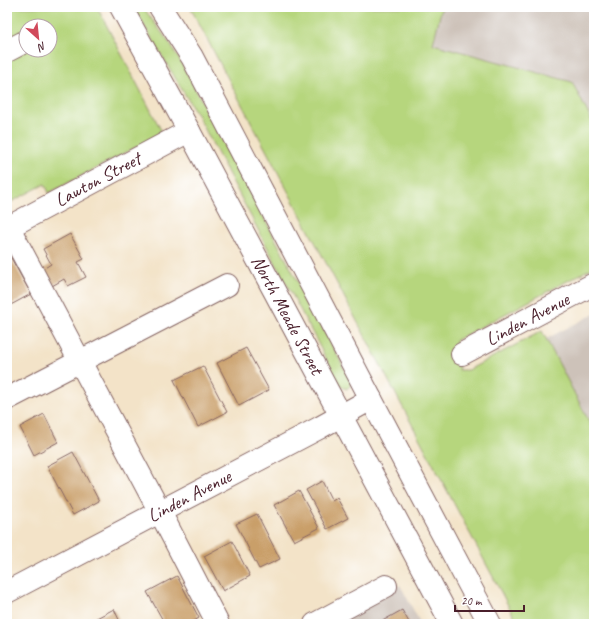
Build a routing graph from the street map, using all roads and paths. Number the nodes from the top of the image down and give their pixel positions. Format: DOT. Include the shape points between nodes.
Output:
graph roads {
  1 [pos="121,7"];
  2 [pos="160,7"];
  3 [pos="18,45"];
  4 [pos="7,51"];
  5 [pos="189,131"];
  6 [pos="8,228"];
  7 [pos="594,284"];
  8 [pos="227,285"];
  9 [pos="462,354"];
  10 [pos="80,362"];
  11 [pos="7,399"];
  12 [pos="371,400"];
  13 [pos="342,416"];
  14 [pos="160,512"];
  15 [pos="386,586"];
  16 [pos="7,592"];
  17 [pos="218,624"];
  18 [pos="315,624"];
  19 [pos="452,624"];
  20 [pos="490,624"];
  1 -- 5 [label="street, North Meade Street"];
  2 -- 12 [label="street, North Meade Street" via="192,57"];
  3 -- 4 [label="street"];
  5 -- 6 [label="street, Lawton Street"];
  5 -- 13 [label="street, North Meade Street"];
  6 -- 10 [label="street"];
  7 -- 9 [label="street, Linden Avenue"];
  8 -- 10 [label="street"];
  10 -- 11 [label="street"];
  10 -- 14 [label="street"];
  12 -- 13 [label="street, Linden Avenue"];
  12 -- 20 [label="street, North Meade Street"];
  13 -- 14 [label="street, Linden Avenue"];
  13 -- 19 [label="street, North Meade Street"];
  14 -- 16 [label="street, Linden Avenue"];
  14 -- 17 [label="street"];
  15 -- 18 [label="street"];
}
